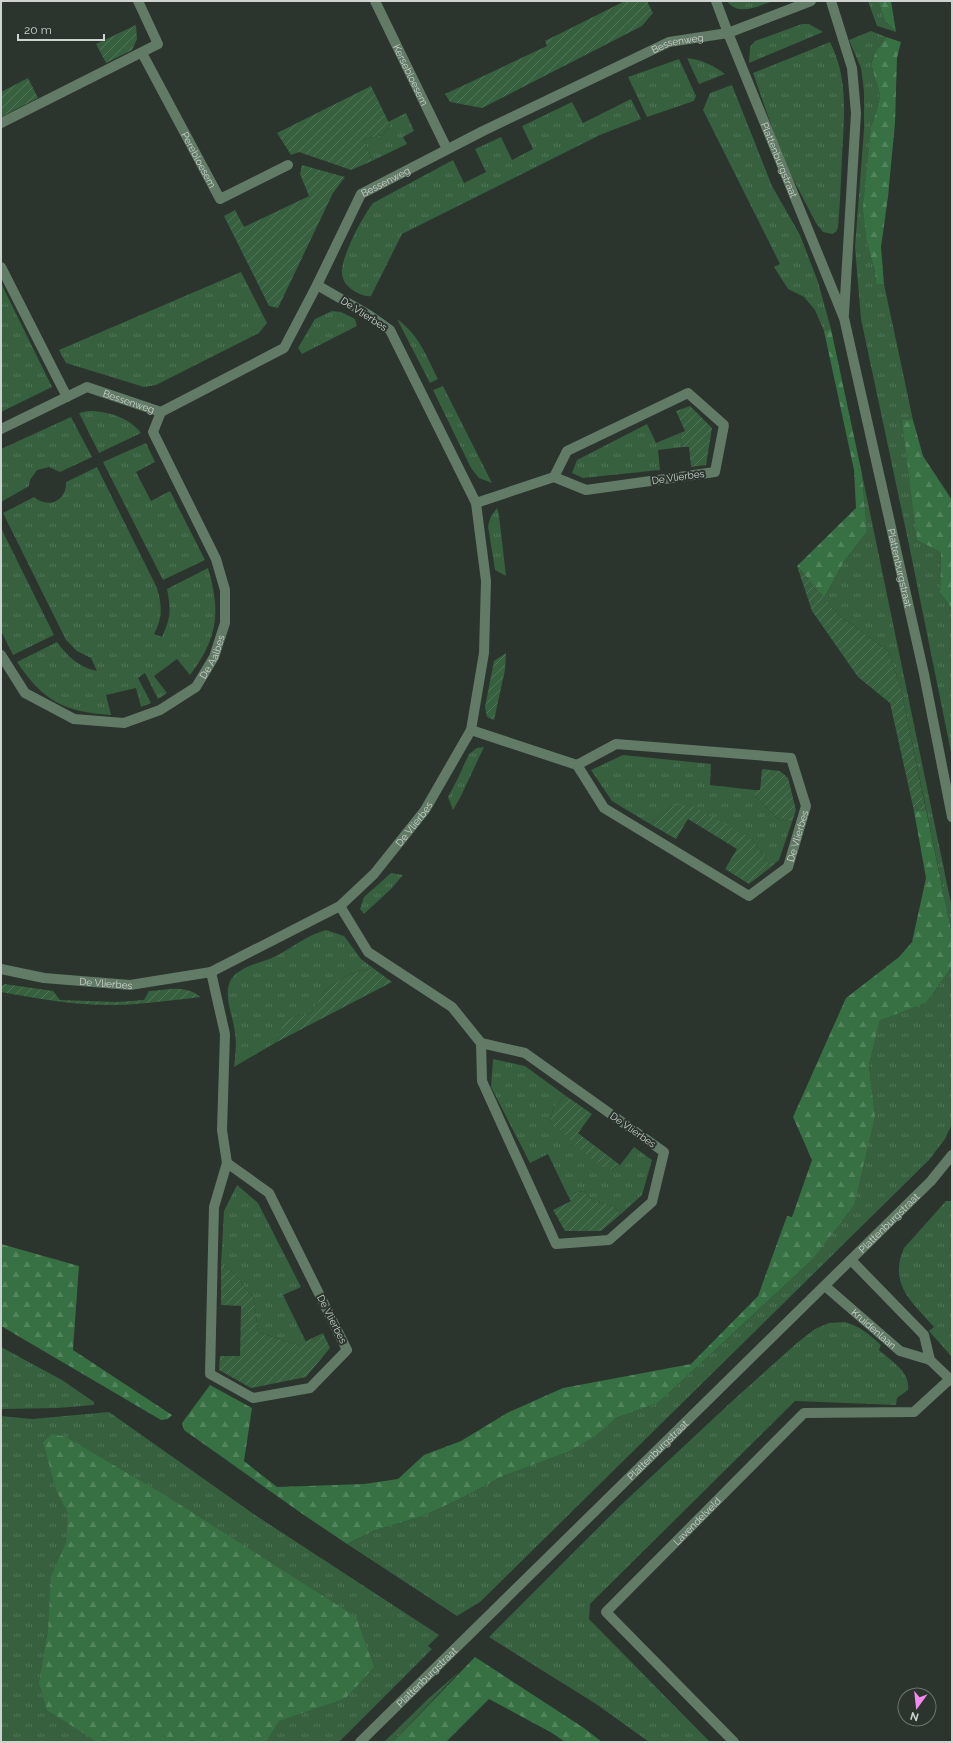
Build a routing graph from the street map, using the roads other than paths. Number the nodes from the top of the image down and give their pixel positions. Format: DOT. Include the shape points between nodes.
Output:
graph roads {
  1 [pos="138,1"];
  2 [pos="375,1"];
  3 [pos="716,1"];
  4 [pos="811,1"];
  5 [pos="831,1"];
  6 [pos="728,33"];
  7 [pos="142,53"];
  8 [pos="1,123"];
  9 [pos="447,149"];
  10 [pos="288,165"];
  11 [pos="1,267"];
  12 [pos="317,285"];
  13 [pos="844,318"];
  14 [pos="67,397"];
  15 [pos="161,412"];
  16 [pos="1,429"];
  17 [pos="554,477"];
  18 [pos="476,503"];
  19 [pos="1,655"];
  20 [pos="471,730"];
  21 [pos="577,765"];
  22 [pos="952,817"];
  23 [pos="340,906"];
  24 [pos="1,969"];
  25 [pos="211,972"];
  26 [pos="481,1043"];
  27 [pos="952,1155"];
  28 [pos="227,1163"];
  29 [pos="851,1260"];
  30 [pos="825,1286"];
  31 [pos="930,1360"];
  32 [pos="951,1380"];
  33 [pos="360,1742"];
  34 [pos="734,1742"];
  1 -- 7 [label="street" via="158,44"];
  2 -- 9 [label="street, Kersebloesem"];
  3 -- 6 [label="street, Plattenburgstraat"];
  4 -- 6 [label="street, Bessenweg"];
  5 -- 13 [label="street, Plattenburgstraat" via="852,68 856,112"];
  6 -- 9 [label="street, Bessenweg" via="669,42"];
  6 -- 13 [label="street, Plattenburgstraat"];
  7 -- 8 [label="street"];
  7 -- 10 [label="street, Perebloesem" via="220,199"];
  9 -- 12 [label="street, Bessenweg" via="362,194"];
  11 -- 14 [label="street"];
  12 -- 15 [label="street, Bessenweg" via="284,348"];
  12 -- 18 [label="street, De Vlierbes" via="390,330"];
  13 -- 22 [label="street, Plattenburgstraat" via="924,674"];
  14 -- 15 [label="street, Bessenweg" via="87,387"];
  14 -- 16 [label="street, Bessenweg"];
  15 -- 19 [label="street, De Aalbes" via="152,432 216,559 225,590 225,623 214,657 196,687 160,710 124,723 74,719 25,693"];
  17 -- 17 [label="street, De Vlierbes" via="567,451 688,393 724,425 715,472 586,490"];
  17 -- 18 [label="street"];
  18 -- 20 [label="street, De Vlierbes" via="486,581 484,653"];
  20 -- 21 [label="street"];
  20 -- 23 [label="street, De Vlierbes" via="425,810 374,874"];
  21 -- 21 [label="street, De Vlierbes" via="604,808 749,896 788,867 806,806 791,758 616,744"];
  23 -- 25 [label="street, De Vlierbes"];
  23 -- 26 [label="street" via="368,952 452,1007"];
  24 -- 25 [label="street, De Vlierbes" via="44,978 130,985"];
  25 -- 28 [label="street, De Vlierbes" via="225,1034 222,1130"];
  26 -- 26 [label="street, De Vlierbes" via="482,1081 556,1244 609,1240 652,1202 664,1152 525,1053"];
  27 -- 29 [label="street, Plattenburgstraat" via="931,1181"];
  28 -- 28 [label="street, De Vlierbes" via="269,1193 347,1350 310,1388 253,1398 210,1374 214,1207"];
  29 -- 30 [label="street, Plattenburgstraat"];
  29 -- 31 [label="street" via="924,1335"];
  30 -- 31 [label="street, Kruidenlaan" via="900,1350"];
  30 -- 33 [label="street, Plattenburgstraat"];
  31 -- 32 [label="street, Kruidenlaan"];
  32 -- 34 [label="street, Lavendelveld" via="914,1412 804,1413 606,1612"];
}
